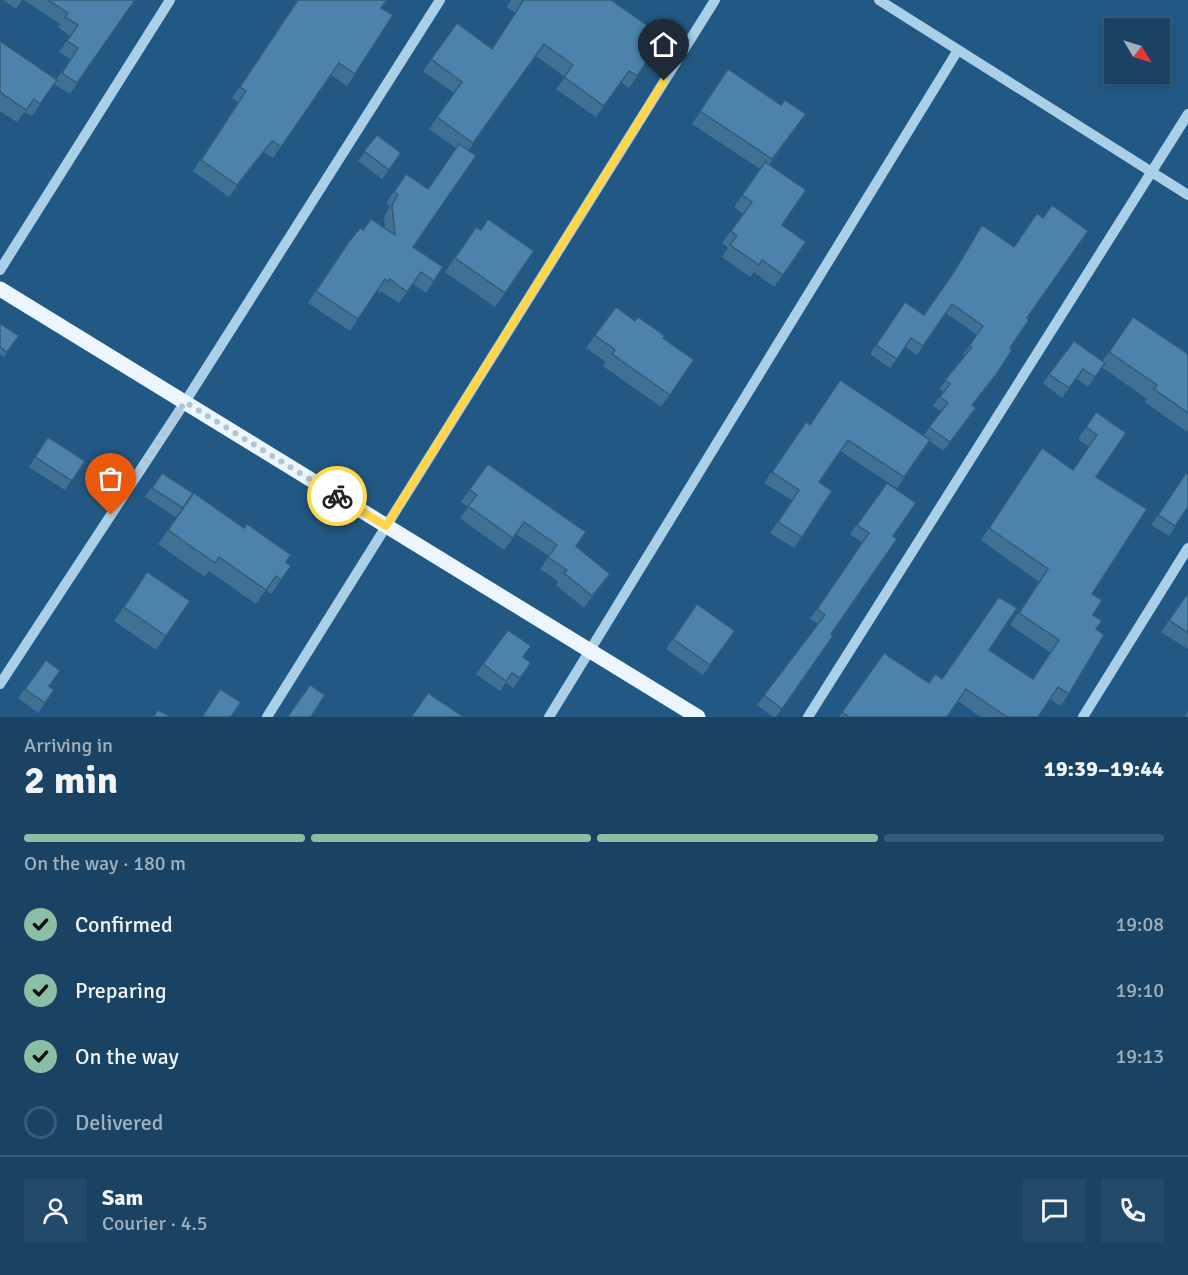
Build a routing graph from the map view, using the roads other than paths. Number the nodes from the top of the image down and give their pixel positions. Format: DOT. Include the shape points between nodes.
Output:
graph roads {
  1 [pos="170,0"];
  2 [pos="440,0"];
  3 [pos="715,0"];
  4 [pos="879,0"];
  5 [pos="958,50"];
  6 [pos="1188,114"];
  7 [pos="1151,172"];
  8 [pos="1188,195"];
  9 [pos="0,270"];
  10 [pos="0,289"];
  11 [pos="185,402"];
  12 [pos="386,526"];
  13 [pos="1188,548"];
  14 [pos="590,651"];
  15 [pos="0,684"];
  16 [pos="267,717"];
  17 [pos="549,717"];
  18 [pos="698,717"];
  19 [pos="808,717"];
  20 [pos="1083,717"];
  1 -- 9 [label="street"];
  2 -- 11 [label="street"];
  3 -- 12 [label="street"];
  4 -- 5 [label="street"];
  5 -- 7 [label="street"];
  5 -- 14 [label="street"];
  6 -- 7 [label="street"];
  7 -- 8 [label="street"];
  7 -- 19 [label="street"];
  10 -- 11 [label="main road"];
  11 -- 12 [label="main road"];
  11 -- 15 [label="street"];
  12 -- 14 [label="main road"];
  12 -- 16 [label="street"];
  13 -- 20 [label="street"];
  14 -- 17 [label="street"];
  14 -- 18 [label="main road"];
}
